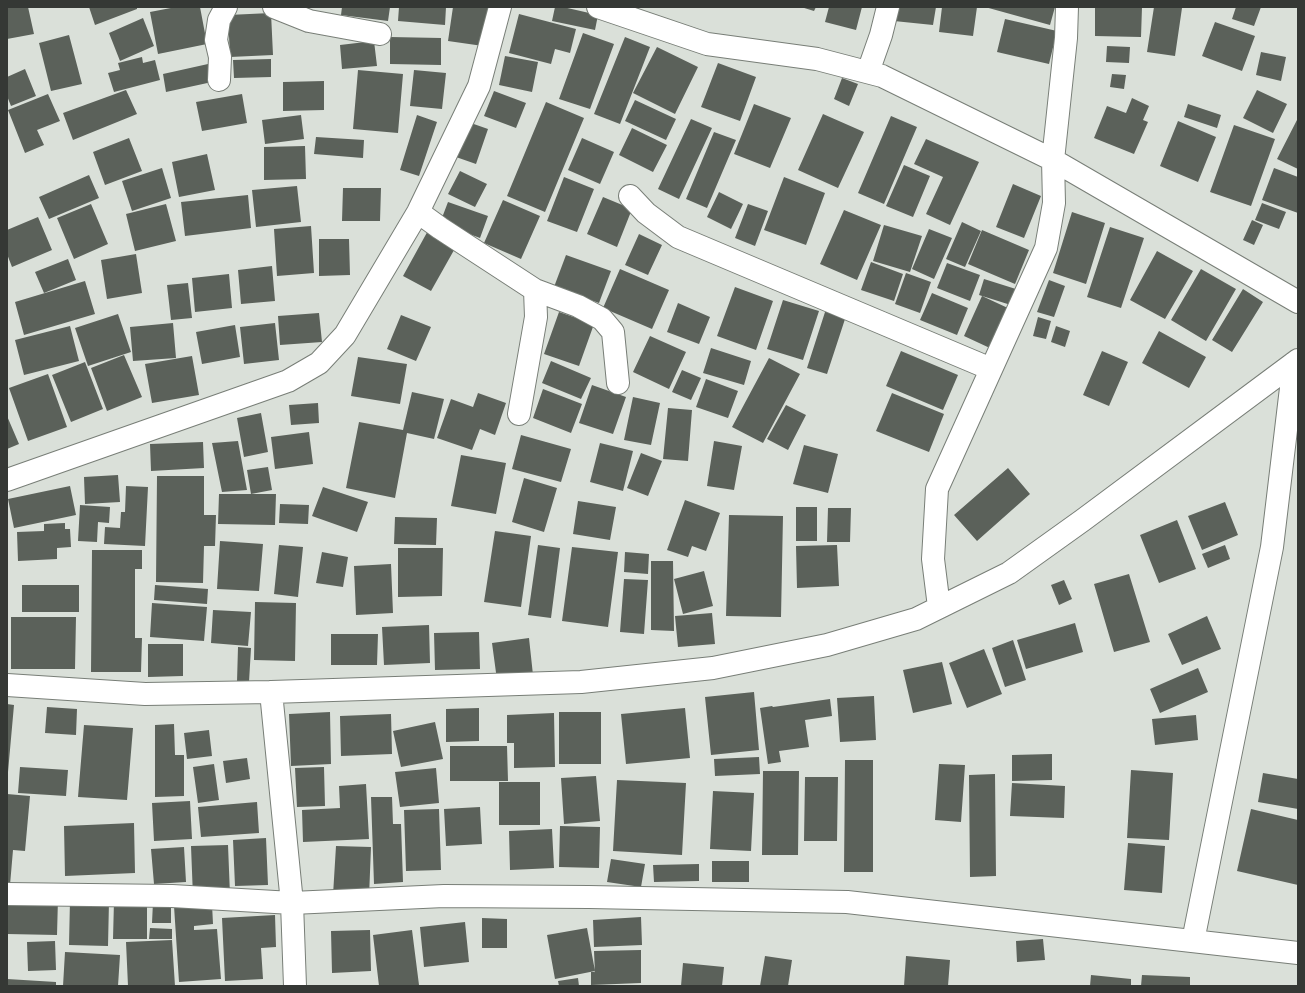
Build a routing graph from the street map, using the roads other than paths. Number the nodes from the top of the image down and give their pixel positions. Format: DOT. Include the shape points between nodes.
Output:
graph roads {
  1 [pos="226,7"];
  2 [pos="274,7"];
  3 [pos="500,7"];
  4 [pos="598,7"];
  5 [pos="888,7"];
  6 [pos="1067,7"];
  7 [pos="380,34"];
  8 [pos="868,72"];
  9 [pos="219,80"];
  10 [pos="1053,160"];
  11 [pos="630,196"];
  12 [pos="418,212"];
  13 [pos="535,290"];
  14 [pos="1298,302"];
  15 [pos="1296,361"];
  16 [pos="992,369"];
  17 [pos="618,383"];
  18 [pos="519,414"];
  19 [pos="7,480"];
  20 [pos="940,607"];
  21 [pos="7,685"];
  22 [pos="271,692"];
  23 [pos="7,894"];
  24 [pos="292,903"];
  25 [pos="1193,941"];
  26 [pos="1298,953"];
  27 [pos="295,986"];
  1 -- 9 [label="street" via="219,20 216,40 220,57"];
  2 -- 7 [label="street" via="309,21"];
  3 -- 12 [label="street" via="479,86"];
  4 -- 8 [label="street" via="707,44 817,59"];
  5 -- 8 [label="street" via="882,35"];
  6 -- 10 [label="street"];
  8 -- 10 [label="street" via="882,76"];
  10 -- 14 [label="street"];
  10 -- 16 [label="street" via="1054,204 1046,248"];
  11 -- 16 [label="street" via="646,213 678,237"];
  12 -- 13 [label="street"];
  12 -- 19 [label="street" via="345,334 319,363 288,381"];
  13 -- 17 [label="street" via="578,306 602,319 613,332"];
  13 -- 18 [label="street" via="536,317"];
  15 -- 20 [label="street" via="1009,573"];
  15 -- 25 [label="street" via="1272,547"];
  16 -- 20 [label="street" via="937,489 933,559"];
  20 -- 22 [label="street" via="916,619 827,644 713,668 581,682"];
  21 -- 22 [label="street" via="145,694"];
  22 -- 24 [label="street"];
  23 -- 24 [label="street" via="172,896"];
  24 -- 25 [label="street" via="444,896 590,896 847,902"];
  24 -- 27 [label="street"];
  25 -- 26 [label="street"];
}
